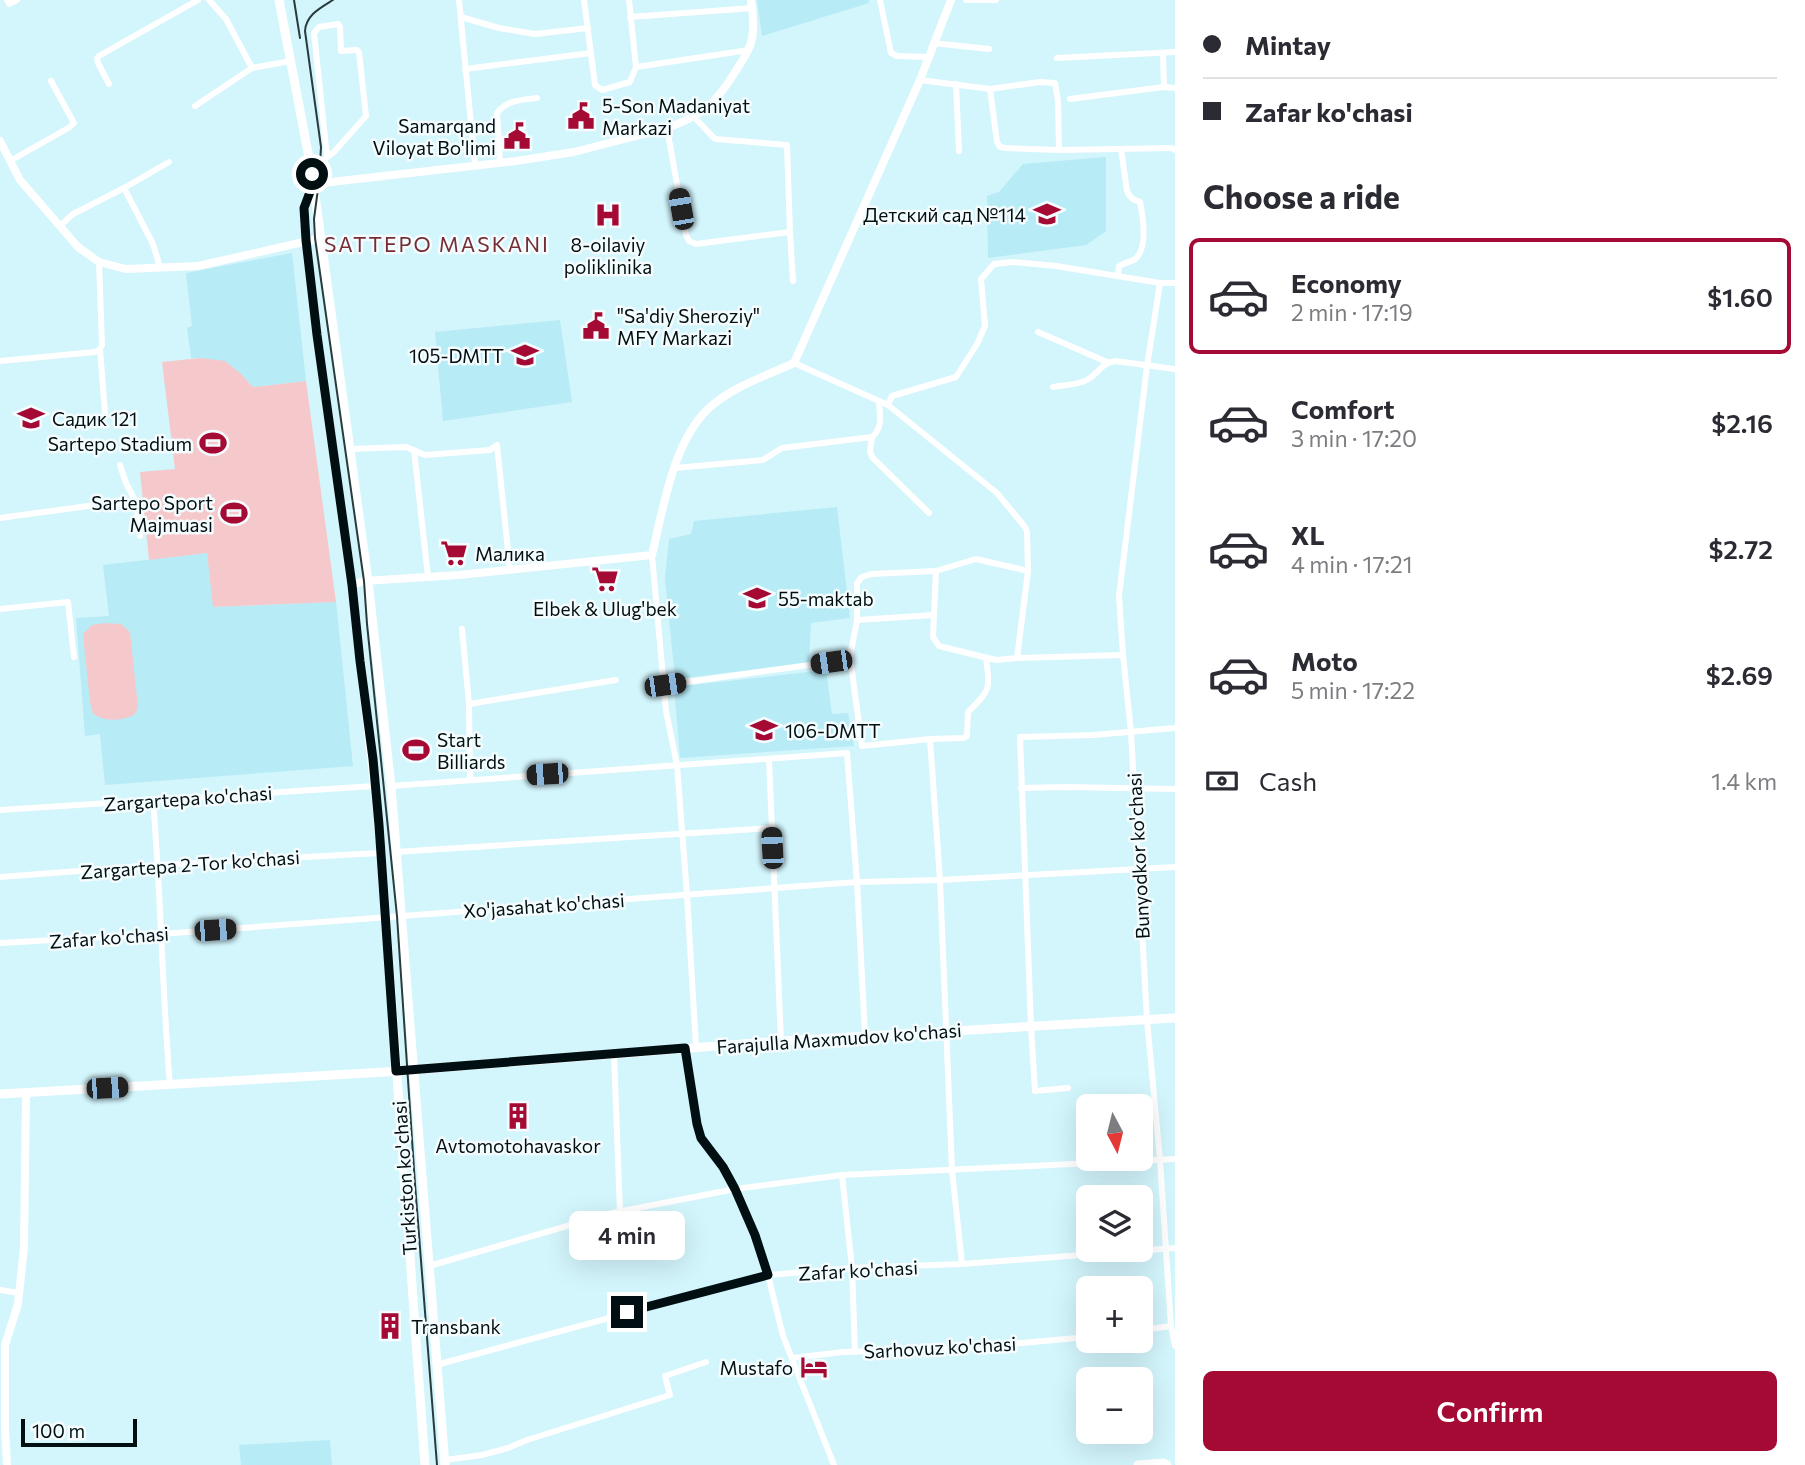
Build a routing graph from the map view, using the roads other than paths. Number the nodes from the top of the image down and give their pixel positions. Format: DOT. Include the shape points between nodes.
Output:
graph roads {
  1 [pos="7,0"];
  2 [pos="17,0"];
  3 [pos="198,0"];
  4 [pos="209,0"];
  5 [pos="279,0"];
  6 [pos="459,0"];
  7 [pos="584,0"];
  8 [pos="629,0"];
  9 [pos="880,0"];
  10 [pos="951,0"];
  11 [pos="966,0"];
  12 [pos="996,0"];
  13 [pos="752,4"];
  14 [pos="461,17"];
  15 [pos="630,17"];
  16 [pos="588,28"];
  17 [pos="933,43"];
  18 [pos="989,49"];
  19 [pos="749,50"];
  20 [pos="1175,52"];
  21 [pos="591,53"];
  22 [pos="1163,53"];
  23 [pos="928,57"];
  24 [pos="1057,58"];
  25 [pos="291,61"];
  26 [pos="636,67"];
  27 [pos="252,68"];
  28 [pos="465,69"];
  29 [pos="920,80"];
  30 [pos="51,81"];
  31 [pos="109,84"];
  32 [pos="956,85"];
  33 [pos="1164,87"];
  34 [pos="1175,88"];
  35 [pos="990,89"];
  36 [pos="537,98"];
  37 [pos="1070,99"];
  38 [pos="195,106"];
  39 [pos="694,117"];
  40 [pos="667,128"];
  41 [pos="0,141"];
  42 [pos="1174,148"];
  43 [pos="1121,149"];
  44 [pos="1059,150"];
  45 [pos="959,151"];
  46 [pos="327,157"];
  47 [pos="10,160"];
  48 [pos="169,162"];
  49 [pos="500,162"];
  50 [pos="475,165"];
  51 [pos="312,174"];
  52 [pos="313,184"];
  53 [pos="124,188"];
  54 [pos="60,226"];
  55 [pos="790,232"];
  56 [pos="321,238"];
  57 [pos="306,240"];
  58 [pos="99,262"];
  59 [pos="160,267"];
  60 [pos="1118,275"];
  61 [pos="793,281"];
  62 [pos="1160,283"];
  63 [pos="1175,283"];
  64 [pos="1038,332"];
  65 [pos="100,349"];
  66 [pos="0,361"];
  67 [pos="1107,362"];
  68 [pos="794,363"];
  69 [pos="1147,366"];
  70 [pos="1175,369"];
  71 [pos="1053,387"];
  72 [pos="879,402"];
  73 [pos="888,405"];
  74 [pos="105,413"];
  75 [pos="872,437"];
  76 [pos="350,449"];
  77 [pos="414,450"];
  78 [pos="120,464"];
  79 [pos="675,468"];
  80 [pos="136,502"];
  81 [pos="929,513"];
  82 [pos="0,518"];
  83 [pos="141,536"];
  84 [pos="652,555"];
  85 [pos="510,570"];
  86 [pos="936,571"];
  87 [pos="1028,571"];
  88 [pos="428,577"];
  89 [pos="368,581"];
  90 [pos="352,585"];
  91 [pos="0,609"];
  92 [pos="934,615"];
  93 [pos="857,620"];
  94 [pos="462,629"];
  95 [pos="1123,655"];
  96 [pos="74,657"];
  97 [pos="850,657"];
  98 [pos="986,658"];
  99 [pos="1017,658"];
  100 [pos="617,680"];
  101 [pos="665,685"];
  102 [pos="469,704"];
  103 [pos="1175,728"];
  104 [pos="1131,732"];
  105 [pos="930,739"];
  106 [pos="769,760"];
  107 [pos="677,765"];
  108 [pos="470,780"];
  109 [pos="375,786"];
  110 [pos="391,786"];
  111 [pos="1021,788"];
  112 [pos="1135,789"];
  113 [pos="1175,789"];
  114 [pos="153,800"];
  115 [pos="0,810"];
  116 [pos="771,828"];
  117 [pos="681,833"];
  118 [pos="395,852"];
  119 [pos="380,853"];
  120 [pos="159,865"];
  121 [pos="1175,866"];
  122 [pos="1139,868"];
  123 [pos="1024,874"];
  124 [pos="0,877"];
  125 [pos="940,880"];
  126 [pos="857,882"];
  127 [pos="775,888"];
  128 [pos="688,895"];
  129 [pos="401,915"];
  130 [pos="385,916"];
  131 [pos="161,934"];
  132 [pos="0,943"];
  133 [pos="1175,1018"];
  134 [pos="1147,1020"];
  135 [pos="1031,1026"];
  136 [pos="947,1031"];
  137 [pos="865,1035"];
  138 [pos="781,1041"];
  139 [pos="691,1048"];
  140 [pos="614,1054"];
  141 [pos="414,1070"];
  142 [pos="396,1071"];
  143 [pos="170,1085"];
  144 [pos="1068,1088"];
  145 [pos="26,1093"];
  146 [pos="0,1094"];
  147 [pos="1175,1159"];
  148 [pos="1160,1160"];
  149 [pos="952,1170"];
  150 [pos="842,1175"];
  151 [pos="735,1189"];
  152 [pos="620,1212"];
  153 [pos="1175,1248"];
  154 [pos="1166,1249"];
  155 [pos="962,1264"];
  156 [pos="429,1266"];
  157 [pos="852,1269"];
  158 [pos="768,1275"];
  159 [pos="0,1290"];
  160 [pos="19,1293"];
  161 [pos="1171,1326"];
  162 [pos="1153,1328"];
  163 [pos="1076,1338"];
  164 [pos="1175,1346"];
  165 [pos="855,1352"];
  166 [pos="792,1358"];
  167 [pos="706,1362"];
  168 [pos="436,1365"];
  169 [pos="445,1462"];
  170 [pos="7,1465"];
  171 [pos="425,1465"];
  172 [pos="834,1465"];
  173 [pos="1138,1465"];
  174 [pos="1167,1465"];
  1 -- 2 [label="street" via="9,4"];
  3 -- 31 [label="street" via="99,56"];
  4 -- 27 [label="street" via="226,19"];
  5 -- 25 [label="main road, Turkiston ko'chasi"];
  6 -- 14 [label="street"];
  7 -- 16 [label="street"];
  8 -- 15 [label="street"];
  9 -- 23 [label="street" via="891,53"];
  10 -- 17 [label="street"];
  11 -- 12 [label="street"];
  13 -- 15 [label="street"];
  13 -- 19 [label="street"];
  14 -- 16 [label="street" via="535,34"];
  14 -- 28 [label="street"];
  15 -- 26 [label="street"];
  16 -- 21 [label="street"];
  17 -- 18 [label="street"];
  17 -- 23 [label="street"];
  19 -- 26 [label="street"];
  19 -- 39 [label="street" via="715,102"];
  20 -- 22 [label="street"];
  21 -- 26 [label="street" via="595,85 602,90 630,82"];
  21 -- 28 [label="street"];
  22 -- 24 [label="street"];
  22 -- 33 [label="street"];
  23 -- 29 [label="street"];
  25 -- 27 [label="street"];
  25 -- 51 [label="main road, Turkiston ko'chasi"];
  27 -- 38 [label="street"];
  28 -- 50 [label="street"];
  29 -- 32 [label="street"];
  29 -- 68 [label="street"];
  30 -- 47 [label="street" via="74,122"];
  32 -- 35 [label="street"];
  32 -- 45 [label="street"];
  33 -- 34 [label="street"];
  33 -- 37 [label="street"];
  35 -- 44 [label="street" via="1000,147"];
  35 -- 44 [label="street" via="1055,83"];
  36 -- 49 [label="street" via="516,100 496,113"];
  39 -- 40 [label="street"];
  39 -- 55 [label="street" via="715,139 787,145"];
  40 -- 49 [label="street" via="574,152"];
  40 -- 55 [label="street" via="689,241 695,244"];
  41 -- 47 [label="street"];
  42 -- 43 [label="street"];
  43 -- 44 [label="street"];
  43 -- 60 [label="street" via="1126,191 1140,202 1143,247 1134,260 1119,266"];
  46 -- 46 [label="street" via="314,33 319,27 338,24 341,51 359,52 366,116"];
  46 -- 51 [label="street"];
  47 -- 54 [label="street" via="20,180"];
  48 -- 53 [label="street"];
  49 -- 50 [label="street"];
  50 -- 52 [label="street"];
  51 -- 52 [label="main road, Turkiston ko'chasi"];
  52 -- 56 [label="main road, Turkiston ko'chasi"];
  52 -- 57 [label="main road, Turkiston ko'chasi" via="304,208"];
  53 -- 54 [label="street"];
  53 -- 59 [label="street"];
  54 -- 58 [label="street"];
  55 -- 61 [label="street"];
  56 -- 57 [label="street"];
  56 -- 76 [label="main road, Turkiston ko'chasi"];
  57 -- 59 [label="street" via="198,265"];
  57 -- 90 [label="main road, Turkiston ko'chasi"];
  58 -- 59 [label="street" via="126,269"];
  58 -- 65 [label="street"];
  60 -- 62 [label="street"];
  60 -- 73 [label="street" via="1013,262 994,264 981,279 985,326 956,377 892,396"];
  62 -- 63 [label="street"];
  62 -- 69 [label="street, Bunyodkor ko'chasi"];
  64 -- 67 [label="street"];
  65 -- 66 [label="street"];
  65 -- 74 [label="street"];
  67 -- 69 [label="street"];
  67 -- 71 [label="street" via="1084,382"];
  68 -- 72 [label="street"];
  68 -- 79 [label="street" via="708,409 684,441"];
  69 -- 70 [label="street"];
  69 -- 95 [label="street, Bunyodkor ko'chasi" via="1119,596"];
  72 -- 73 [label="street"];
  72 -- 75 [label="street" via="880,426"];
  73 -- 87 [label="street" via="997,493 1027,532"];
  75 -- 79 [label="street" via="782,448 763,460"];
  75 -- 81 [label="street" via="872,457"];
  76 -- 77 [label="street"];
  76 -- 89 [label="main road, Turkiston ko'chasi"];
  77 -- 85 [label="street" via="425,455 490,450 498,445"];
  77 -- 88 [label="street"];
  78 -- 80 [label="street"];
  79 -- 84 [label="street"];
  80 -- 82 [label="street"];
  80 -- 83 [label="street"];
  84 -- 85 [label="street"];
  84 -- 101 [label="street"];
  85 -- 88 [label="street"];
  86 -- 87 [label="street" via="976,559"];
  86 -- 92 [label="street"];
  86 -- 93 [label="street" via="862,577 857,583"];
  87 -- 99 [label="street"];
  88 -- 89 [label="street"];
  89 -- 90 [label="street"];
  89 -- 110 [label="main road, Turkiston ko'chasi"];
  90 -- 109 [label="main road, Turkiston ko'chasi"];
  91 -- 96 [label="street" via="68,602"];
  92 -- 93 [label="street"];
  92 -- 98 [label="street" via="933,637 939,646"];
  93 -- 97 [label="street"];
  94 -- 102 [label="street"];
  95 -- 99 [label="street"];
  95 -- 104 [label="street, Bunyodkor ko'chasi"];
  97 -- 101 [label="street"];
  97 -- 105 [label="street" via="862,747"];
  98 -- 99 [label="street"];
  98 -- 105 [label="street" via="989,684 968,712 967,736"];
  100 -- 102 [label="street"];
  101 -- 107 [label="street"];
  102 -- 108 [label="street"];
  103 -- 104 [label="street"];
  104 -- 111 [label="street" via="1020,737"];
  104 -- 112 [label="street, Bunyodkor ko'chasi"];
  105 -- 125 [label="street"];
  106 -- 107 [label="street"];
  106 -- 116 [label="street"];
  106 -- 126 [label="street" via="847,754"];
  107 -- 108 [label="street"];
  107 -- 117 [label="street"];
  108 -- 110 [label="street"];
  109 -- 114 [label="street, Zargartepa ko'chasi"];
  109 -- 119 [label="main road, Turkiston ko'chasi"];
  110 -- 118 [label="main road, Turkiston ko'chasi"];
  111 -- 112 [label="street"];
  111 -- 123 [label="street"];
  112 -- 113 [label="street"];
  112 -- 122 [label="street, Bunyodkor ko'chasi"];
  114 -- 115 [label="street, Zargartepa ko'chasi"];
  114 -- 120 [label="street"];
  116 -- 117 [label="street"];
  116 -- 127 [label="street"];
  117 -- 118 [label="street"];
  117 -- 128 [label="street"];
  118 -- 129 [label="main road, Turkiston ko'chasi"];
  119 -- 120 [label="street, Zargartepa 2-Tor ko'chasi"];
  119 -- 130 [label="main road, Turkiston ko'chasi"];
  120 -- 124 [label="street, Zargartepa 2-Tor ko'chasi"];
  120 -- 131 [label="street"];
  121 -- 122 [label="street, Xo'jasahat ko'chasi"];
  122 -- 123 [label="street, Xo'jasahat ko'chasi"];
  122 -- 134 [label="street, Bunyodkor ko'chasi"];
  123 -- 125 [label="street, Xo'jasahat ko'chasi"];
  123 -- 135 [label="street"];
  125 -- 126 [label="street, Xo'jasahat ko'chasi"];
  125 -- 136 [label="street"];
  126 -- 127 [label="street, Xo'jasahat ko'chasi"];
  126 -- 137 [label="street"];
  127 -- 128 [label="street, Xo'jasahat ko'chasi"];
  127 -- 138 [label="street"];
  128 -- 129 [label="street, Xo'jasahat ko'chasi"];
  128 -- 139 [label="street"];
  129 -- 130 [label="street, Xo'jasahat ko'chasi"];
  129 -- 141 [label="main road, Turkiston ko'chasi"];
  130 -- 131 [label="street, Zafar ko'chasi"];
  130 -- 142 [label="main road, Turkiston ko'chasi"];
  131 -- 132 [label="street, Zafar ko'chasi"];
  131 -- 143 [label="street"];
  133 -- 134 [label="main road, Farajulla Maxmudov ko'chasi"];
  134 -- 135 [label="main road, Farajulla Maxmudov ko'chasi"];
  134 -- 148 [label="street, Bunyodkor ko'chasi"];
  135 -- 136 [label="main road, Farajulla Maxmudov ko'chasi"];
  135 -- 144 [label="street" via="1035,1091"];
  136 -- 137 [label="main road, Farajulla Maxmudov ko'chasi"];
  136 -- 149 [label="street"];
  137 -- 138 [label="main road, Farajulla Maxmudov ko'chasi"];
  138 -- 139 [label="main road, Farajulla Maxmudov ko'chasi"];
  139 -- 140 [label="main road, Farajulla Maxmudov ko'chasi"];
  139 -- 151 [label="street" via="701,1138"];
  140 -- 141 [label="main road, Farajulla Maxmudov ko'chasi"];
  140 -- 152 [label="street"];
  141 -- 142 [label="main road, Farajulla Maxmudov ko'chasi"];
  141 -- 156 [label="main road, Turkiston ko'chasi"];
  142 -- 143 [label="main road, Farajulla Maxmudov ko'chasi"];
  142 -- 171 [label="main road, Turkiston ko'chasi"];
  143 -- 145 [label="main road, Farajulla Maxmudov ko'chasi"];
  145 -- 146 [label="main road, Farajulla Maxmudov ko'chasi"];
  145 -- 160 [label="street"];
  147 -- 148 [label="street"];
  148 -- 149 [label="street"];
  148 -- 154 [label="street, Bunyodkor ko'chasi"];
  149 -- 150 [label="street"];
  149 -- 155 [label="street"];
  150 -- 151 [label="street"];
  150 -- 157 [label="street"];
  151 -- 152 [label="street"];
  151 -- 158 [label="street"];
  152 -- 156 [label="street"];
  153 -- 154 [label="street, Zafar ko'chasi"];
  154 -- 155 [label="street, Zafar ko'chasi"];
  154 -- 161 [label="street, Bunyodkor ko'chasi"];
  155 -- 157 [label="street, Zafar ko'chasi"];
  156 -- 168 [label="main road, Turkiston ko'chasi"];
  157 -- 158 [label="street, Zafar ko'chasi"];
  157 -- 165 [label="street"];
  158 -- 166 [label="street"];
  158 -- 168 [label="street, Zafar ko'chasi"];
  159 -- 160 [label="street"];
  160 -- 170 [label="street" via="5,1345"];
  161 -- 162 [label="street"];
  161 -- 164 [label="street, Bunyodkor ko'chasi"];
  163 -- 165 [label="street, Sarhovuz ko'chasi"];
  165 -- 166 [label="street, Sarhovuz ko'chasi"];
  166 -- 172 [label="street"];
  167 -- 169 [label="street" via="666,1376 670,1395 508,1448"];
  168 -- 169 [label="main road, Turkiston ko'chasi"];
  173 -- 174 [label="main road"];
}
